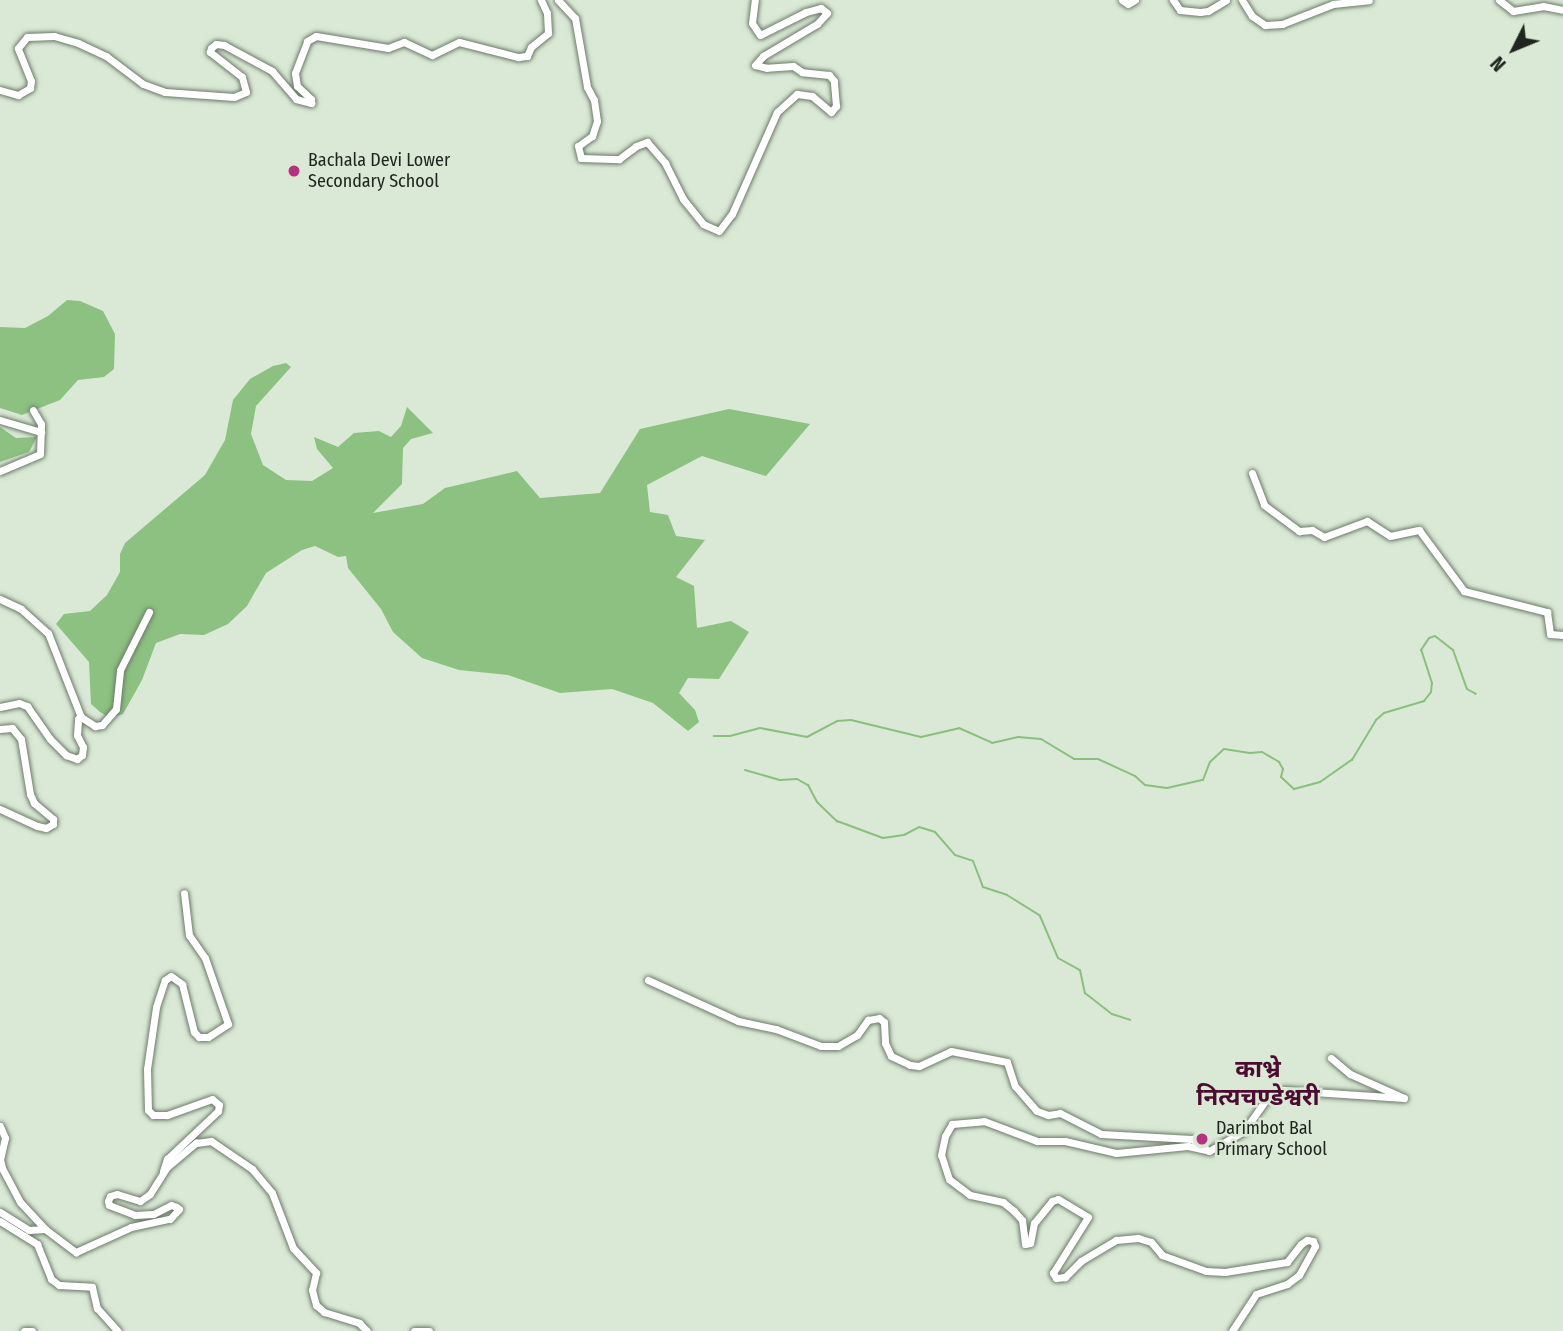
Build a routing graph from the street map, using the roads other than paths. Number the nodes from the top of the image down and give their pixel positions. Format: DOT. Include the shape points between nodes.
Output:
graph roads {
  1 [pos="541,0"];
  2 [pos="558,0"];
  3 [pos="755,0"];
  4 [pos="1122,0"];
  5 [pos="1135,0"];
  6 [pos="1173,0"];
  7 [pos="1226,0"];
  8 [pos="1242,0"];
  9 [pos="1369,0"];
  10 [pos="1499,0"];
  11 [pos="1563,10"];
  12 [pos="0,90"];
  13 [pos="33,410"];
  14 [pos="0,420"];
  15 [pos="41,432"];
  16 [pos="0,471"];
  17 [pos="1252,473"];
  18 [pos="0,598"];
  19 [pos="149,612"];
  20 [pos="1563,635"];
  21 [pos="0,707"];
  22 [pos="81,717"];
  23 [pos="0,729"];
  24 [pos="0,809"];
  25 [pos="184,893"];
  26 [pos="648,980"];
  27 [pos="1331,1058"];
  28 [pos="0,1126"];
  29 [pos="1209,1151"];
  30 [pos="162,1175"];
  31 [pos="0,1212"];
  32 [pos="0,1221"];
  33 [pos="45,1229"];
  34 [pos="24,1331"];
  35 [pos="32,1331"];
  36 [pos="118,1331"];
  37 [pos="367,1331"];
  38 [pos="414,1331"];
  39 [pos="429,1331"];
  40 [pos="1232,1331"];
  1 -- 12 [label="street" via="548,33 527,56 459,41 432,55 404,42 388,48 316,36 307,41 295,73 297,86 311,103 296,99 272,71 224,45 216,44 210,52 242,77 246,92 234,97 166,92 143,85 106,56 54,36 27,37 18,48 30,88 18,95"];
  2 -- 3 [label="street" via="575,18 587,86 594,100 597,121 592,136 578,146 581,158 611,161 647,142 665,163 682,200 703,224 719,231 732,214 777,112 797,94 812,96 831,112 836,106 834,81 829,75 802,72 793,66 755,65 827,13 821,9 806,12 760,35 752,23"];
  4 -- 5 [label="street" via="1128,4"];
  6 -- 7 [label="street" via="1180,10 1200,12"];
  8 -- 9 [label="street" via="1265,25 1282,24 1333,4"];
  10 -- 11 [label="street" via="1513,10 1543,6"];
  13 -- 15 [label="street"];
  14 -- 15 [label="street"];
  15 -- 16 [label="street" via="40,454"];
  17 -- 20 [label="street" via="1264,505 1299,531 1312,530 1324,537 1367,521 1390,536 1419,530 1464,591 1546,612 1550,634"];
  18 -- 22 [label="street" via="48,633"];
  19 -- 22 [label="street" via="120,670 116,709 102,725"];
  21 -- 22 [label="street" via="27,706 50,739 77,759 82,755 76,724"];
  23 -- 24 [label="street" via="12,728 21,739 30,794 53,824 37,826"];
  25 -- 30 [label="street" via="189,935 205,958 228,1024 208,1037 199,1037 182,984 171,976 165,981 156,1007 147,1069 148,1110 153,1115 167,1115 212,1099 219,1105 167,1159"];
  26 -- 29 [label="street" via="738,1021 821,1046 838,1046 857,1035 869,1020 879,1018 884,1022 891,1056 909,1065 919,1066 951,1051 1007,1062 1015,1086 1037,1111 1060,1113 1101,1133 1192,1139"];
  27 -- 29 [label="street" via="1350,1074 1404,1098 1283,1090 1266,1100 1244,1131"];
  28 -- 33 [label="street" via="5,1138 2,1168 20,1202"];
  29 -- 40 [label="street" via="1188,1146 1116,1153 1065,1141 1037,1141 984,1121 963,1121 951,1124 941,1155 944,1169 957,1187 1014,1210 1022,1220 1025,1244 1030,1243 1034,1223 1052,1201 1058,1199 1088,1217 1053,1273 1056,1278 1065,1277 1081,1261 1116,1240 1138,1238 1151,1242 1162,1255 1206,1271 1225,1272 1287,1262 1301,1244 1313,1241 1315,1246 1299,1275 1256,1294"];
  30 -- 33 [label="street" via="140,1201 117,1194 108,1201 135,1215 153,1214 172,1205 179,1209 170,1220 131,1227 76,1252"];
  30 -- 37 [label="street" via="203,1140 252,1169 280,1207 293,1248 316,1273 316,1305"];
  31 -- 33 [label="street" via="29,1230"];
  32 -- 36 [label="street" via="37,1244 51,1279 59,1285 92,1287 97,1308"];
  34 -- 35 [label="street"];
  38 -- 39 [label="street"];
}
